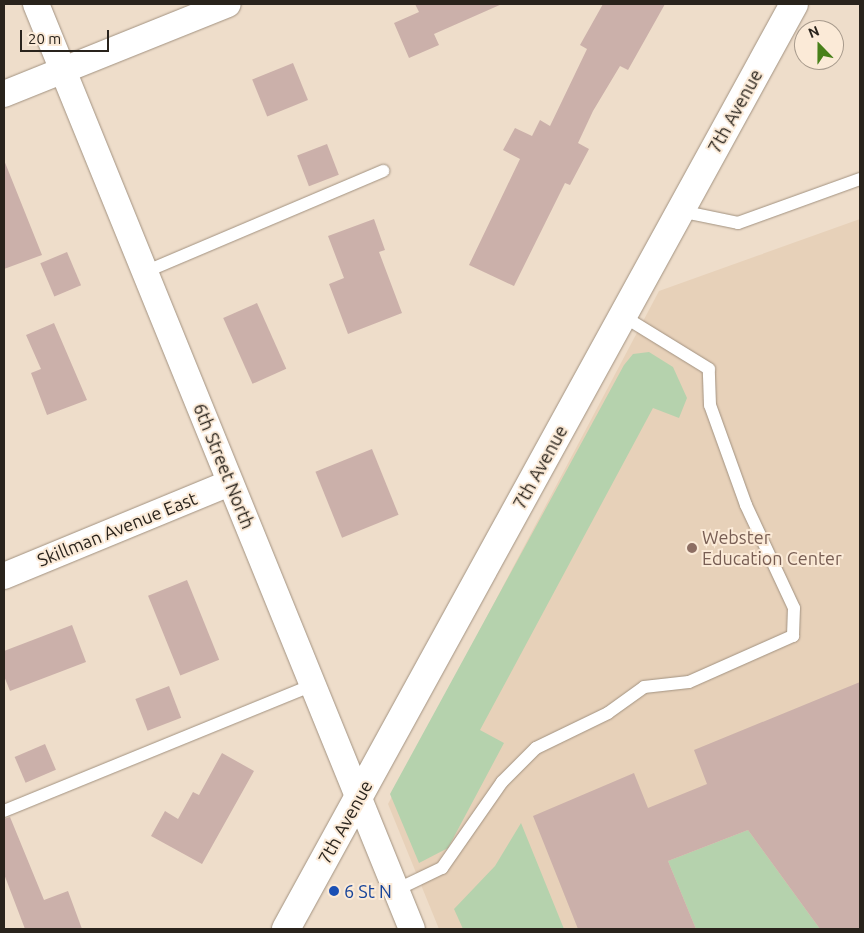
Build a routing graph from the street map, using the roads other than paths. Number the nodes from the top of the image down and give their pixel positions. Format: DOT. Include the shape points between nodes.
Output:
graph roads {
  1 [pos="36,4"];
  2 [pos="228,4"];
  3 [pos="794,4"];
  4 [pos="63,70"];
  5 [pos="4,94"];
  6 [pos="384,171"];
  7 [pos="860,179"];
  8 [pos="680,211"];
  9 [pos="145,272"];
  10 [pos="623,316"];
  11 [pos="230,483"];
  12 [pos="4,576"];
  13 [pos="312,685"];
  14 [pos="358,798"];
  15 [pos="4,811"];
  16 [pos="396,890"];
  17 [pos="286,929"];
  18 [pos="412,929"];
  1 -- 4 [label="street, 6th Street North"];
  2 -- 4 [label="street"];
  3 -- 8 [label="street, 7th Avenue"];
  4 -- 5 [label="street"];
  4 -- 9 [label="street, 6th Street North"];
  6 -- 9 [label="lane"];
  7 -- 8 [label="lane" via="738,223"];
  8 -- 10 [label="street, 7th Avenue"];
  9 -- 11 [label="street, 6th Street North"];
  10 -- 14 [label="street, 7th Avenue"];
  10 -- 16 [label="lane" via="709,370 710,405 746,505 794,608 793,636 689,682 644,687 608,713 536,748 502,782 442,868"];
  11 -- 12 [label="street, Skillman Avenue East"];
  11 -- 13 [label="street, 6th Street North"];
  13 -- 14 [label="street, 6th Street North"];
  13 -- 15 [label="lane"];
  14 -- 16 [label="street, 6th Street North"];
  14 -- 17 [label="street, 7th Avenue"];
  16 -- 18 [label="street, 6th Street North"];
}
